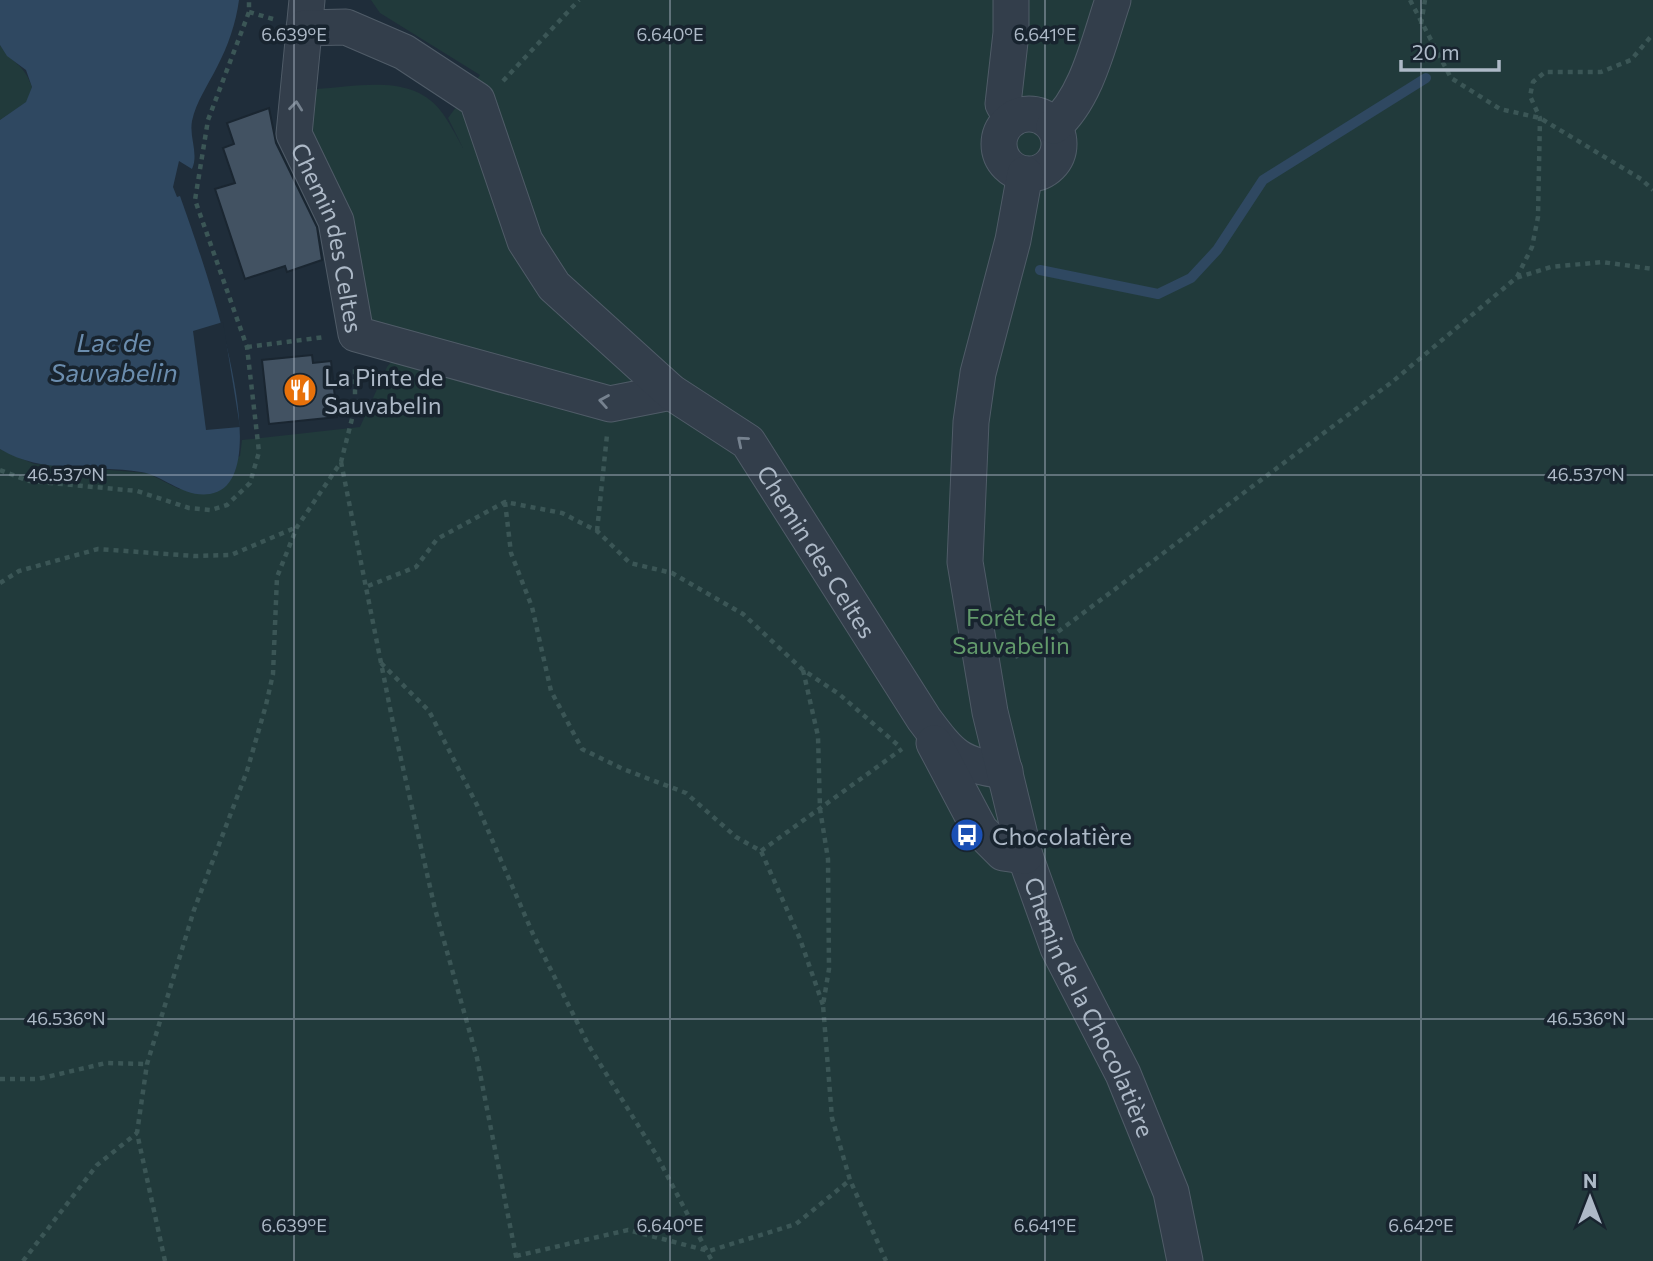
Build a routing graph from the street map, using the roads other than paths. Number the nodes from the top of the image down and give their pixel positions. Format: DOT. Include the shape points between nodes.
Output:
graph roads {
  1 [pos="1011,0"];
  2 [pos="1113,0"];
  3 [pos="306,14"];
  4 [pos="1012,119"];
  5 [pos="1054,126"];
  6 [pos="1025,174"];
  7 [pos="670,392"];
  8 [pos="918,711"];
  9 [pos="1005,771"];
  10 [pos="1025,856"];
  11 [pos="1185,1261"];
  1 -- 4 [label="street" via="1012,33 1003,104"];
  2 -- 5 [label="street" via="1084,79 1067,115"];
  3 -- 7 [label="street, Chemin des Celtes" via="404,52 477,100 525,241 554,286"];
  7 -- 3 [label="street, Chemin des Celtes, one-way" via="610,404 356,334 336,221 293,134"];
  4 -- 5 [label="street" via="1027,114"];
  4 -- 6 [label="street" via="1001,133 999,151 1009,166"];
  5 -- 6 [label="street" via="1058,137 1055,160 1047,168"];
  6 -- 9 [label="street, Chemin de la Chocolatière" via="978,373 971,422 965,562"];
  8 -- 7 [label="street, Chemin des Celtes, one-way" via="748,442"];
  8 -- 9 [label="street, Chemin des Celtes" via="952,755 981,768"];
  8 -- 10 [label="street, Chemin des Celtes" via="979,830 1003,853"];
  9 -- 10 [label="street, Chemin de la Chocolatière"];
  10 -- 11 [label="street, Chemin de la Chocolatière" via="1058,948 1123,1074 1171,1192"];
}
